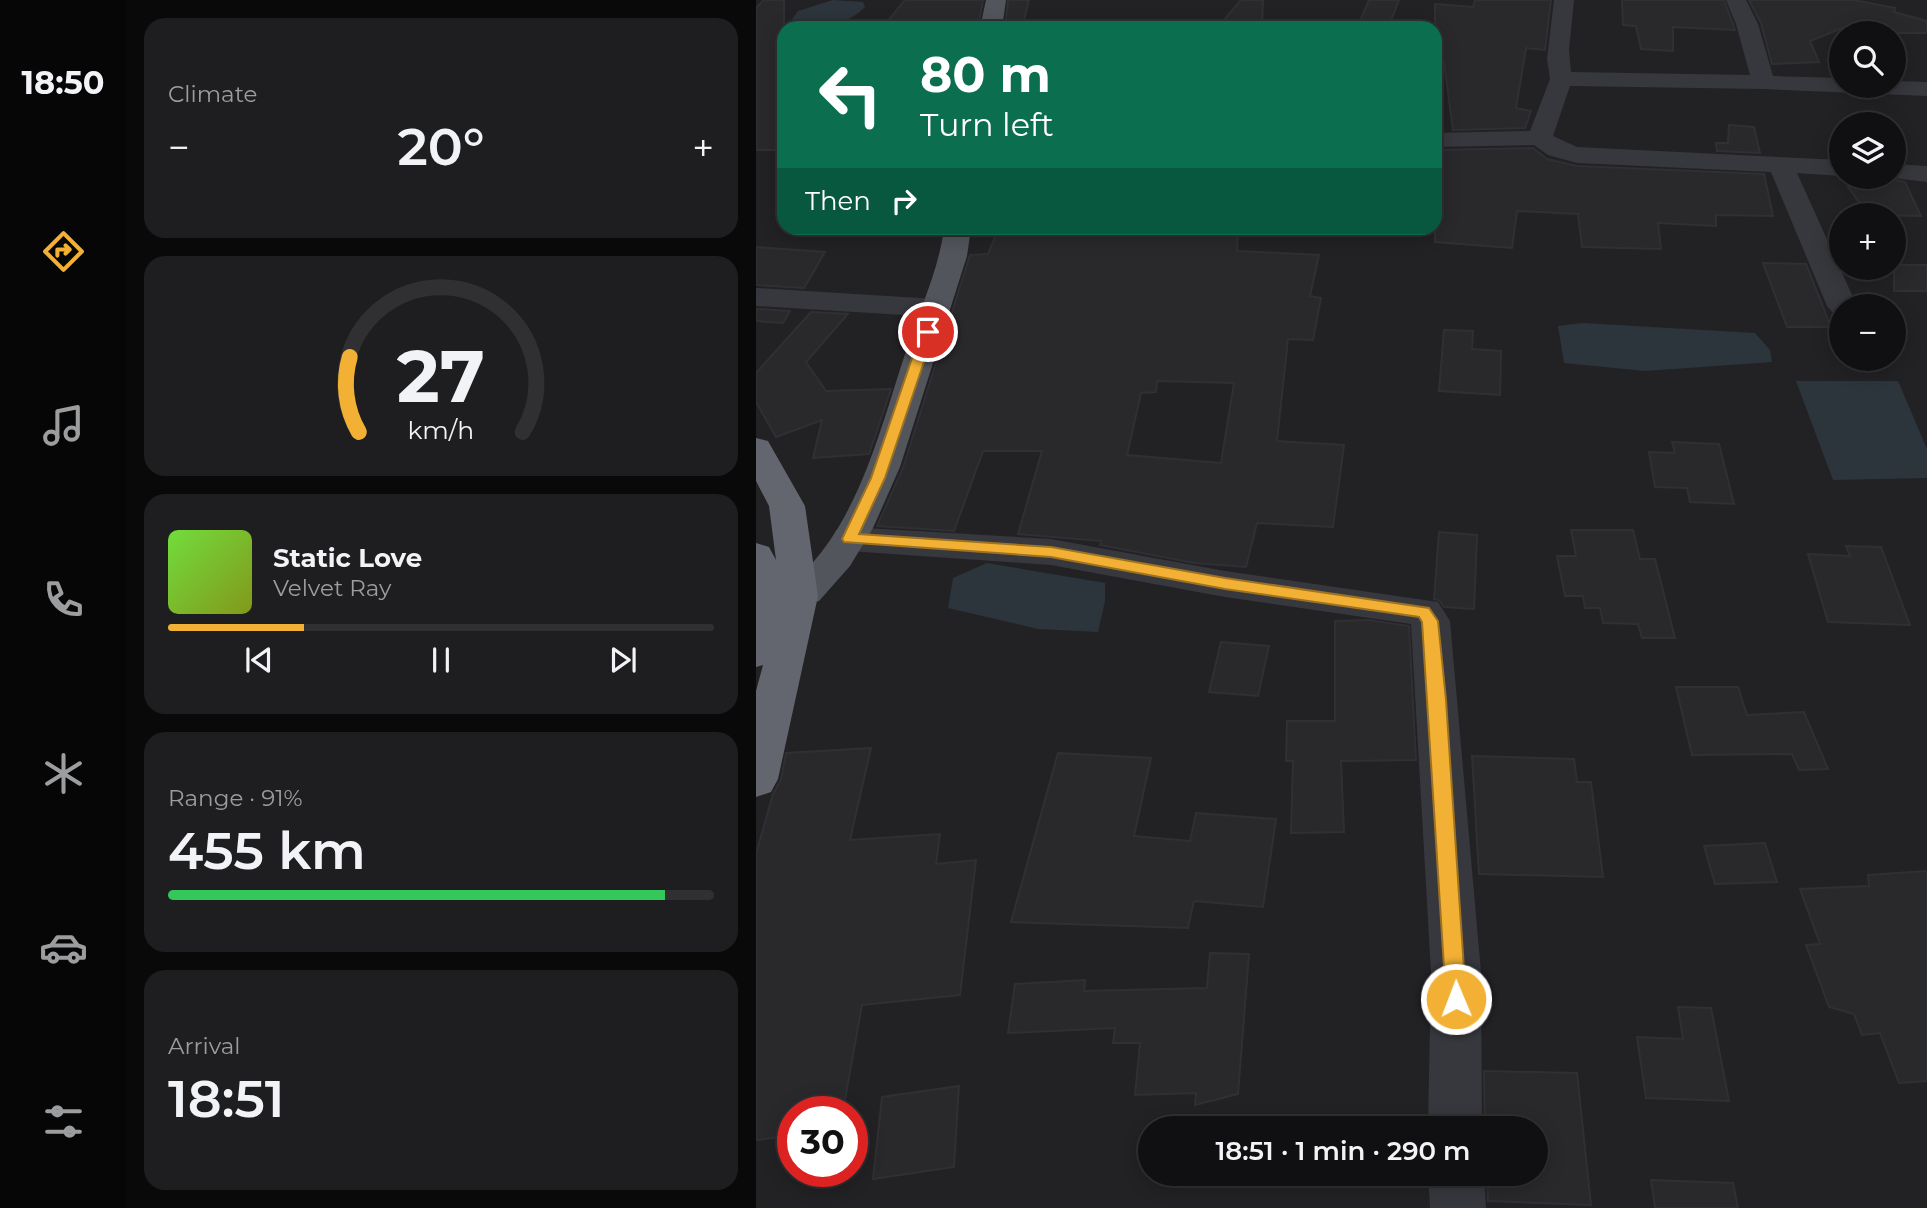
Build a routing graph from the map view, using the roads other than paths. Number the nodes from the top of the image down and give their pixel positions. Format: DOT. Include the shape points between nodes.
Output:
graph roads {
  1 [pos="996,0"];
  2 [pos="1564,0"];
  3 [pos="1736,0"];
  4 [pos="992,21"];
  5 [pos="1561,79"];
  6 [pos="1763,82"];
  7 [pos="1927,89"];
  8 [pos="1541,138"];
  9 [pos="1442,140"];
  10 [pos="1780,164"];
  11 [pos="1829,167"];
  12 [pos="1906,173"];
  13 [pos="1927,174"];
  14 [pos="956,235"];
  15 [pos="1837,294"];
  16 [pos="756,297"];
  17 [pos="936,308"];
  18 [pos="756,449"];
  19 [pos="849,539"];
  20 [pos="756,556"];
  21 [pos="783,600"];
  22 [pos="756,652"];
  23 [pos="756,779"];
  24 [pos="1455,1116"];
  25 [pos="1457,1186"];
  26 [pos="1458,1208"];
  1 -- 4 [label="main road"];
  2 -- 5 [label="street" via="1555,54"];
  3 -- 6 [label="street"];
  5 -- 6 [label="street"];
  5 -- 8 [label="street"];
  6 -- 7 [label="street"];
  8 -- 9 [label="street"];
  8 -- 10 [label="street" via="1557,150 1577,155"];
  10 -- 11 [label="street"];
  10 -- 15 [label="street"];
  12 -- 13 [label="street"];
  14 -- 17 [label="main road"];
  16 -- 17 [label="street"];
  17 -- 19 [label="main road" via="878,478"];
  18 -- 21 [label="highway" via="787,506"];
  19 -- 21 [label="main road" via="815,584"];
  19 -- 24 [label="street" via="1051,552 1225,584 1424,612 1430,621 1456,972"];
  20 -- 21 [label="highway"];
  21 -- 22 [label="highway"];
  21 -- 23 [label="highway"];
  25 -- 26 [label="street"];
}
